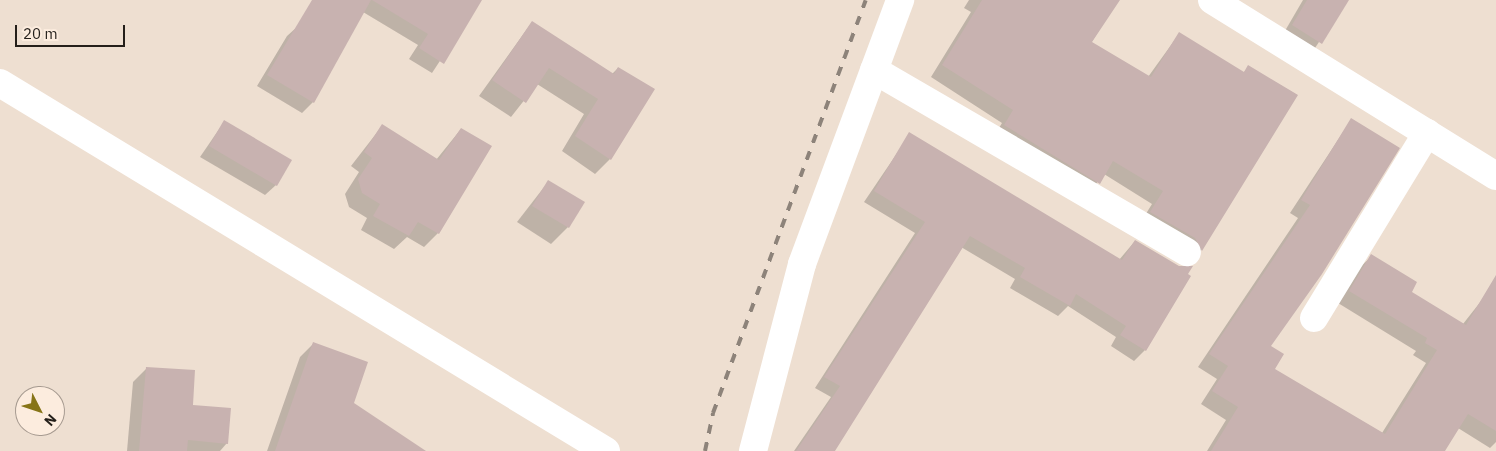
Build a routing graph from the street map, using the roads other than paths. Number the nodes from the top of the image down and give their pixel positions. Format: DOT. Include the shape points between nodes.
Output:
graph roads {
  1 [pos="900,0"];
  2 [pos="1221,3"];
  3 [pos="874,70"];
  4 [pos="0,83"];
  5 [pos="1427,133"];
  6 [pos="1496,176"];
  7 [pos="1187,252"];
  8 [pos="1314,318"];
  9 [pos="606,451"];
  10 [pos="753,451"];
  1 -- 3 [label="street"];
  2 -- 5 [label="street"];
  3 -- 7 [label="street"];
  3 -- 10 [label="street" via="802,264"];
  4 -- 9 [label="street"];
  5 -- 6 [label="street"];
  5 -- 8 [label="street"];
}
